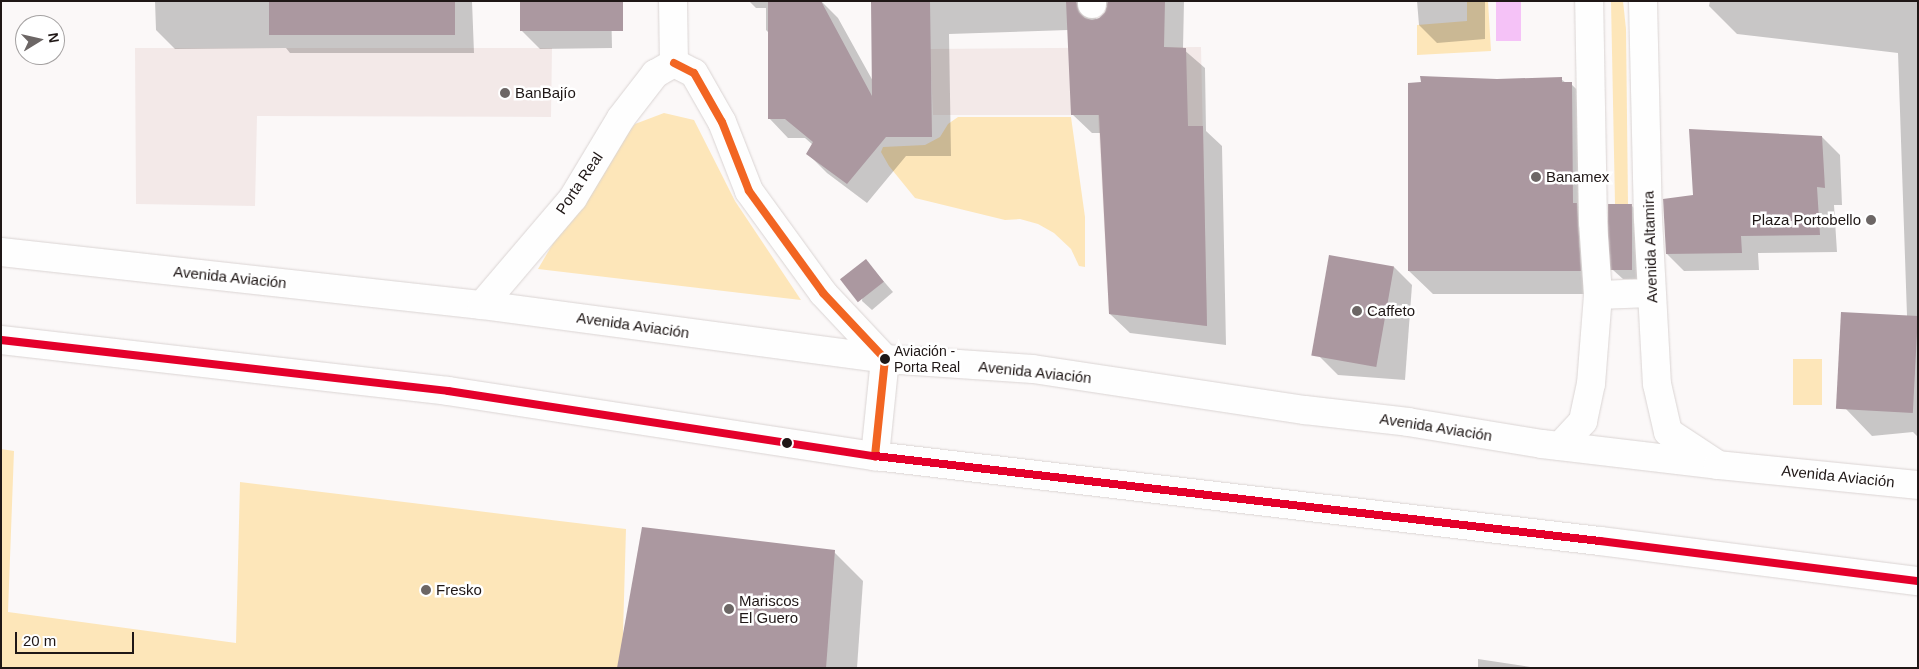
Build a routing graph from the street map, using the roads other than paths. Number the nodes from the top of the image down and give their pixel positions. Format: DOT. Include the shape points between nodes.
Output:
graph roads {
  1 [pos="673,1"];
  2 [pos="1589,1"];
  3 [pos="1643,1"];
  4 [pos="674,63"];
  5 [pos="1,252"];
  6 [pos="1652,293"];
  7 [pos="1598,295"];
  8 [pos="482,305"];
  9 [pos="1,340"];
  10 [pos="885,359"];
  11 [pos="1560,446"];
  12 [pos="875,456"];
  13 [pos="1718,465"];
  14 [pos="1918,485"];
  15 [pos="1918,581"];
  1 -- 4 [label="main road"];
  2 -- 7 [label="main road" via="1593,231"];
  3 -- 6 [label="main road, Avenida Altamira"];
  4 -- 8 [label="main road, Porta Real" via="655,74 621,118 573,198"];
  4 -- 10 [label="main road" via="694,74 722,122 749,191 823,293"];
  5 -- 8 [label="main road, Avenida Aviación"];
  6 -- 7 [label="main road"];
  6 -- 13 [label="main road, Avenida Altamira" via="1657,384 1668,432"];
  7 -- 11 [label="main road" via="1591,384 1583,421"];
  8 -- 10 [label="main road, Avenida Aviación"];
  9 -- 12 [label="main road" via="448,391"];
  10 -- 11 [label="main road, Avenida Aviación" via="1033,369"];
  10 -- 12 [label="main road"];
  11 -- 13 [label="main road, Avenida Aviación"];
  12 -- 15 [label="main road"];
  13 -- 14 [label="main road, Avenida Aviación"];
}
